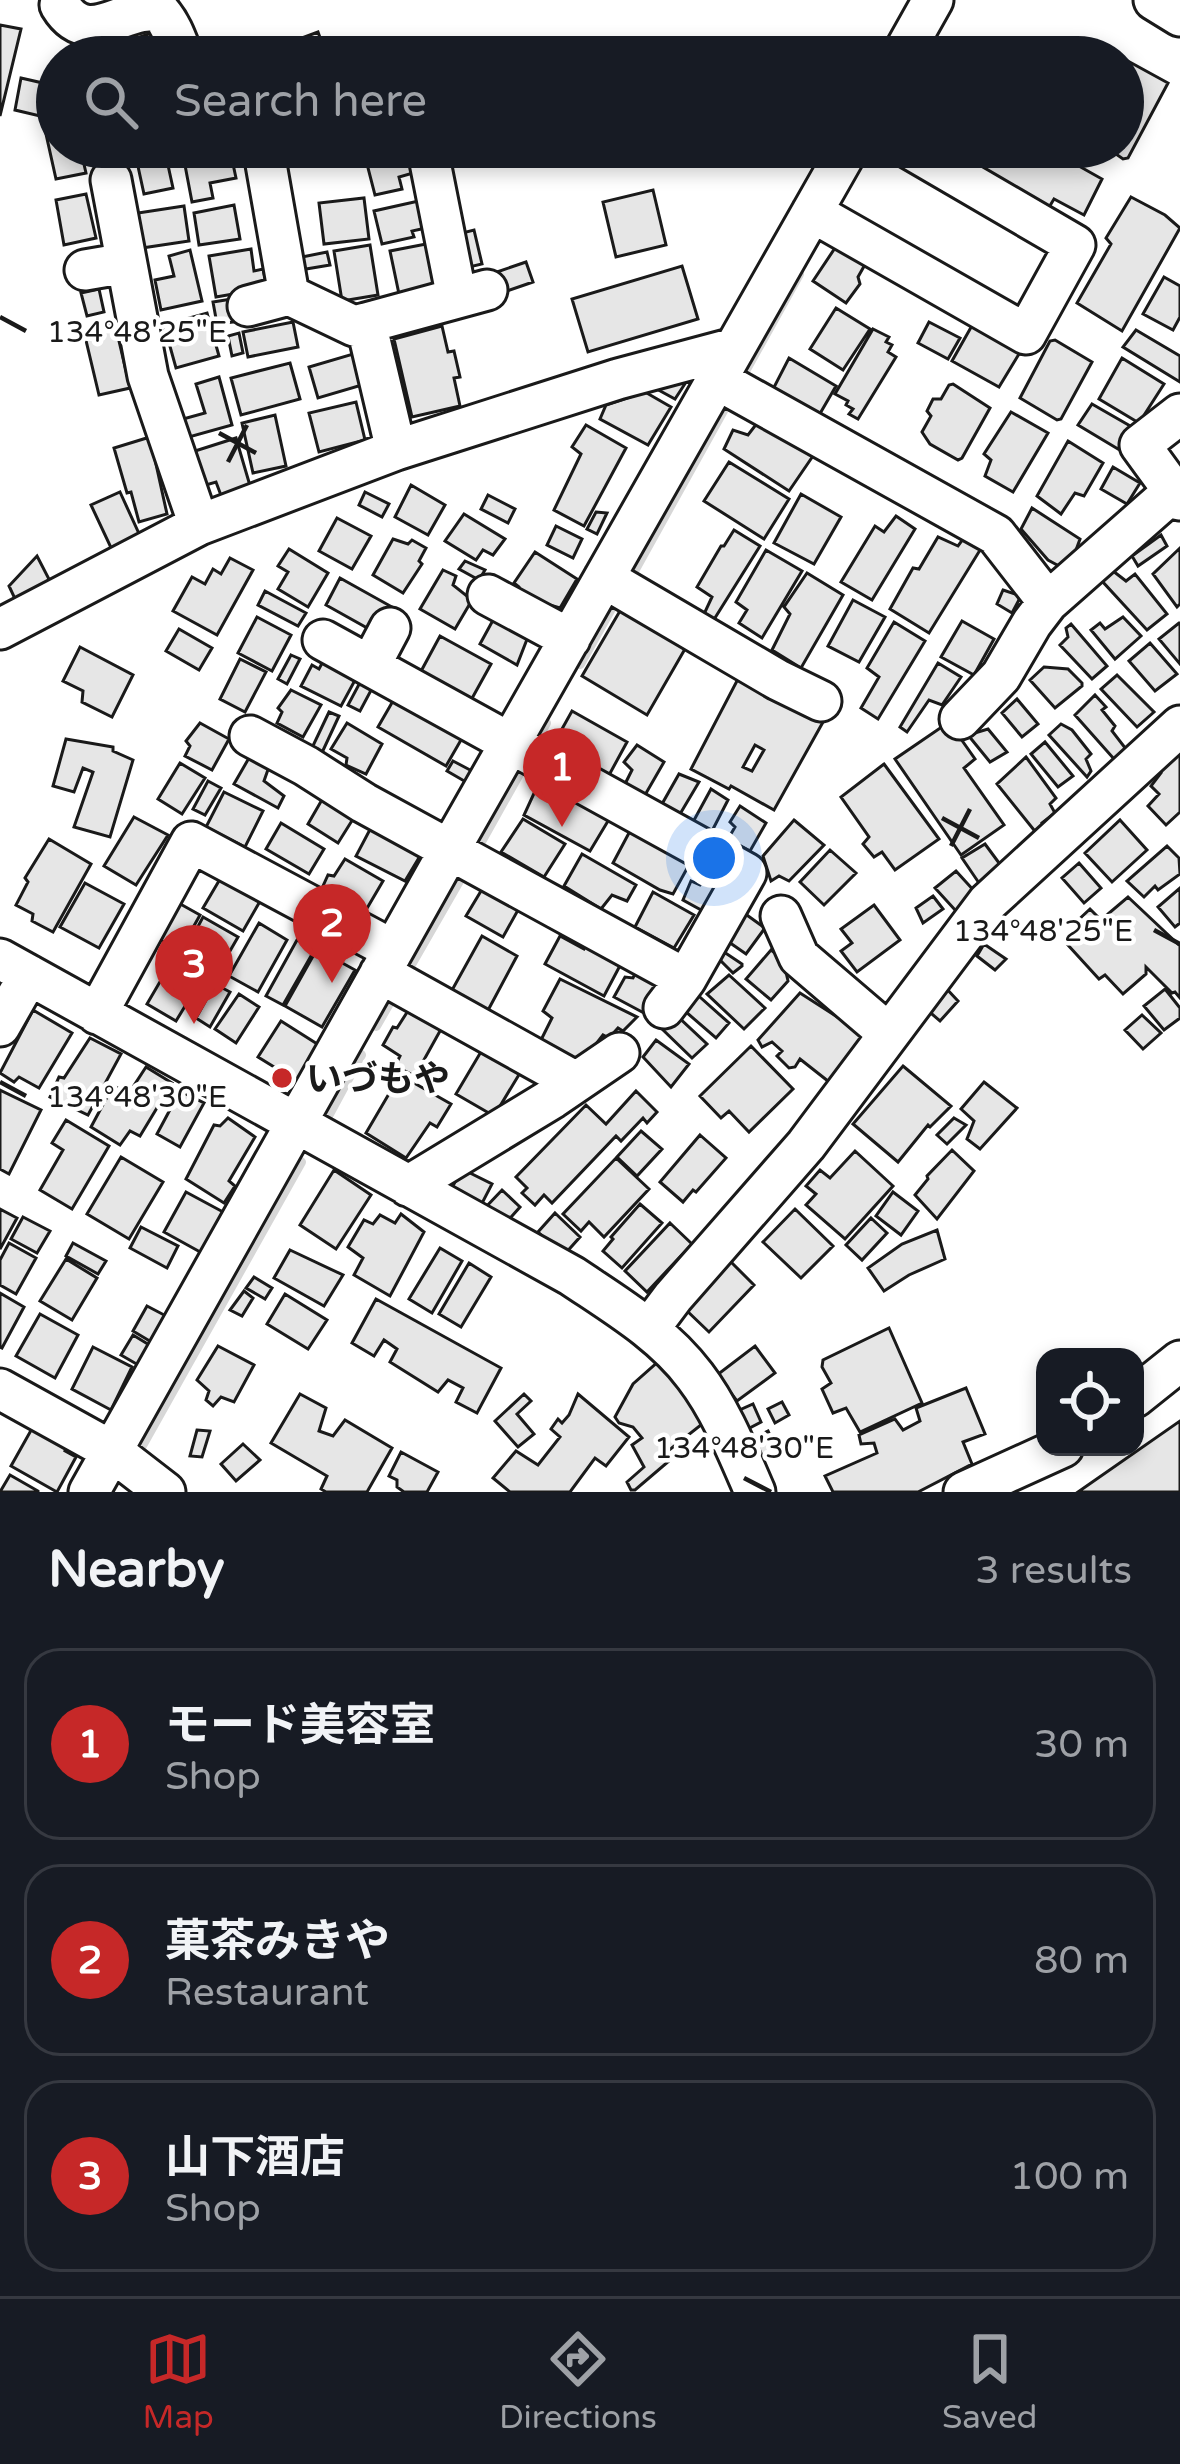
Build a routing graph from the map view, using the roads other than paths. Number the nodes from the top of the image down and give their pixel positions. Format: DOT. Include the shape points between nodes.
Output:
graph roads {
  1 [pos="61,0"];
  2 [pos="934,0"];
  3 [pos="1154,0"];
  4 [pos="1176,28"];
  5 [pos="174,36"];
  6 [pos="913,36"];
  7 [pos="267,168"];
  8 [pos="443,168"];
  9 [pos="837,168"];
  10 [pos="944,168"];
  11 [pos="111,180"];
  12 [pos="812,212"];
  13 [pos="127,263"];
  14 [pos="85,270"];
  15 [pos="289,295"];
  16 [pos="248,306"];
  17 [pos="366,323"];
  18 [pos="725,364"];
  19 [pos="1180,414"];
  20 [pos="396,450"];
  21 [pos="1177,495"];
  22 [pos="199,525"];
  23 [pos="604,578"];
  24 [pos="488,596"];
  25 [pos="1048,602"];
  26 [pos="390,628"];
  27 [pos="0,629"];
  28 [pos="570,639"];
  29 [pos="323,640"];
  30 [pos="370,666"];
  31 [pos="821,701"];
  32 [pos="960,719"];
  33 [pos="1180,726"];
  34 [pos="250,736"];
  35 [pos="511,744"];
  36 [pos="450,849"];
  37 [pos="782,916"];
  38 [pos="14,967"];
  39 [pos="394,973"];
  40 [pos="97,1014"];
  41 [pos="0,1026"];
  42 [pos="889,1034"];
  43 [pos="619,1053"];
  44 [pos="576,1082"];
  45 [pos="295,1124"];
  46 [pos="408,1186"];
  47 [pos="649,1329"];
  48 [pos="1180,1360"];
  49 [pos="0,1389"];
  50 [pos="1144,1390"];
  51 [pos="112,1451"];
  52 [pos="1043,1456"];
  53 [pos="89,1492"];
  54 [pos="164,1492"];
  55 [pos="755,1492"];
  56 [pos="964,1492"];
  1 -- 5 [label="street" via="66,15 88,22 134,1 152,5"];
  2 -- 6 [label="street"];
  3 -- 4 [label="street"];
  7 -- 15 [label="street"];
  8 -- 17 [label="street" via="472,294"];
  9 -- 12 [label="street"];
  10 -- 12 [label="street" via="1075,245 1025,334"];
  11 -- 13 [label="street"];
  12 -- 18 [label="street"];
  13 -- 14 [label="street"];
  13 -- 22 [label="street" via="148,376"];
  15 -- 16 [label="street"];
  15 -- 17 [label="street" via="353,326"];
  17 -- 20 [label="street"];
  18 -- 20 [label="street" via="618,379"];
  18 -- 23 [label="street"];
  18 -- 25 [label="street" via="996,536"];
  19 -- 21 [label="street" via="1140,445"];
  20 -- 22 [label="street"];
  21 -- 25 [label="street"];
  22 -- 27 [label="street"];
  23 -- 28 [label="street"];
  23 -- 31 [label="street"];
  24 -- 28 [label="street"];
  25 -- 32 [label="street" via="1001,676"];
  26 -- 30 [label="street"];
  28 -- 35 [label="street"];
  29 -- 30 [label="street"];
  30 -- 35 [label="street"];
  33 -- 42 [label="street" via="988,902"];
  34 -- 36 [label="street" via="299,779 364,802"];
  35 -- 36 [label="street"];
  35 -- 36 [label="street" via="746,873 675,994"];
  36 -- 39 [label="street"];
  37 -- 42 [label="street" via="799,957"];
  38 -- 40 [label="street"];
  38 -- 41 [label="street"];
  39 -- 40 [label="street" via="191,842"];
  39 -- 44 [label="street"];
  39 -- 45 [label="street"];
  40 -- 45 [label="street"];
  42 -- 47 [label="street"];
  43 -- 44 [label="street"];
  44 -- 46 [label="street"];
  45 -- 46 [label="street"];
  45 -- 51 [label="street"];
  46 -- 47 [label="street" via="572,1276"];
  47 -- 55 [label="street" via="695,1376"];
  48 -- 50 [label="street"];
  49 -- 51 [label="street"];
  51 -- 53 [label="street"];
  51 -- 54 [label="street"];
  52 -- 56 [label="street"];
}
